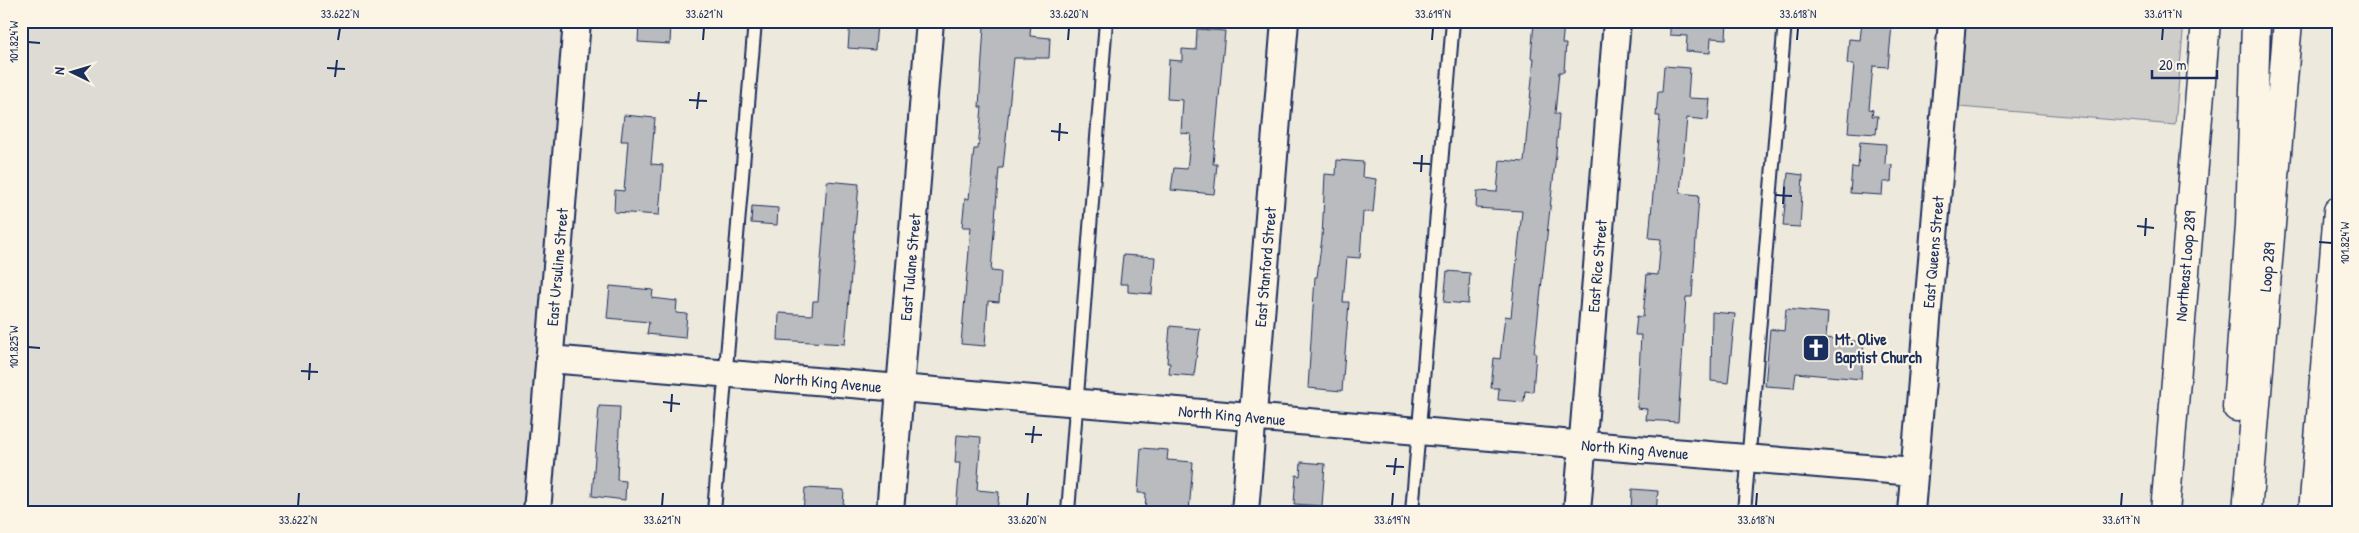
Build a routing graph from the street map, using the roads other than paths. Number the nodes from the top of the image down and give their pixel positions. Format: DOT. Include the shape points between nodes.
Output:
graph roads {
  1 [pos="576,21"];
  2 [pos="755,21"];
  3 [pos="930,21"];
  4 [pos="1106,21"];
  5 [pos="1285,21"];
  6 [pos="1453,21"];
  7 [pos="1617,21"];
  8 [pos="1785,21"];
  9 [pos="1952,21"];
  10 [pos="2206,21"];
  11 [pos="2256,21"];
  12 [pos="2288,21"];
  13 [pos="2338,211"];
  14 [pos="549,358"];
  15 [pos="727,373"];
  16 [pos="900,388"];
  17 [pos="1078,402"];
  18 [pos="1253,417"];
  19 [pos="1419,431"];
  20 [pos="1583,444"];
  21 [pos="1749,458"];
  22 [pos="1914,472"];
  23 [pos="2338,495"];
  24 [pos="536,512"];
  25 [pos="714,512"];
  26 [pos="890,512"];
  27 [pos="1068,512"];
  28 [pos="1245,512"];
  29 [pos="1412,512"];
  30 [pos="1577,512"];
  31 [pos="1744,512"];
  32 [pos="1911,512"];
  33 [pos="2165,512"];
  34 [pos="2232,512"];
  35 [pos="2247,512"];
  36 [pos="2313,512"];
  37 [pos="2335,512"];
  1 -- 14 [label="street, East Ursuline Street"];
  2 -- 15 [label="lane"];
  3 -- 16 [label="street, East Tulane Street"];
  4 -- 17 [label="lane"];
  5 -- 18 [label="street, East Stanford Street"];
  6 -- 19 [label="lane"];
  7 -- 20 [label="street, East Rice Street"];
  8 -- 21 [label="lane"];
  9 -- 22 [label="street, East Queens Street"];
  10 -- 33 [label="main road, Northeast Loop 289"];
  11 -- 34 [label="main road" via="2250,224"];
  12 -- 35 [label="main road, Loop 289"];
  13 -- 36 [label="main road"];
  14 -- 15 [label="street, North King Avenue"];
  14 -- 24 [label="street, East Ursuline Street"];
  15 -- 16 [label="street, North King Avenue"];
  15 -- 25 [label="lane"];
  16 -- 17 [label="street, North King Avenue"];
  16 -- 26 [label="street, East Tulane Street"];
  17 -- 18 [label="street, North King Avenue"];
  17 -- 27 [label="lane"];
  18 -- 19 [label="street, North King Avenue"];
  18 -- 28 [label="street, East Stanford Street"];
  19 -- 20 [label="street, North King Avenue"];
  19 -- 29 [label="lane"];
  20 -- 21 [label="street, North King Avenue"];
  20 -- 30 [label="street, East Rice Street"];
  21 -- 22 [label="street, North King Avenue"];
  21 -- 31 [label="lane"];
  22 -- 32 [label="street, East Queens Street"];
  23 -- 37 [label="main road"];
}
